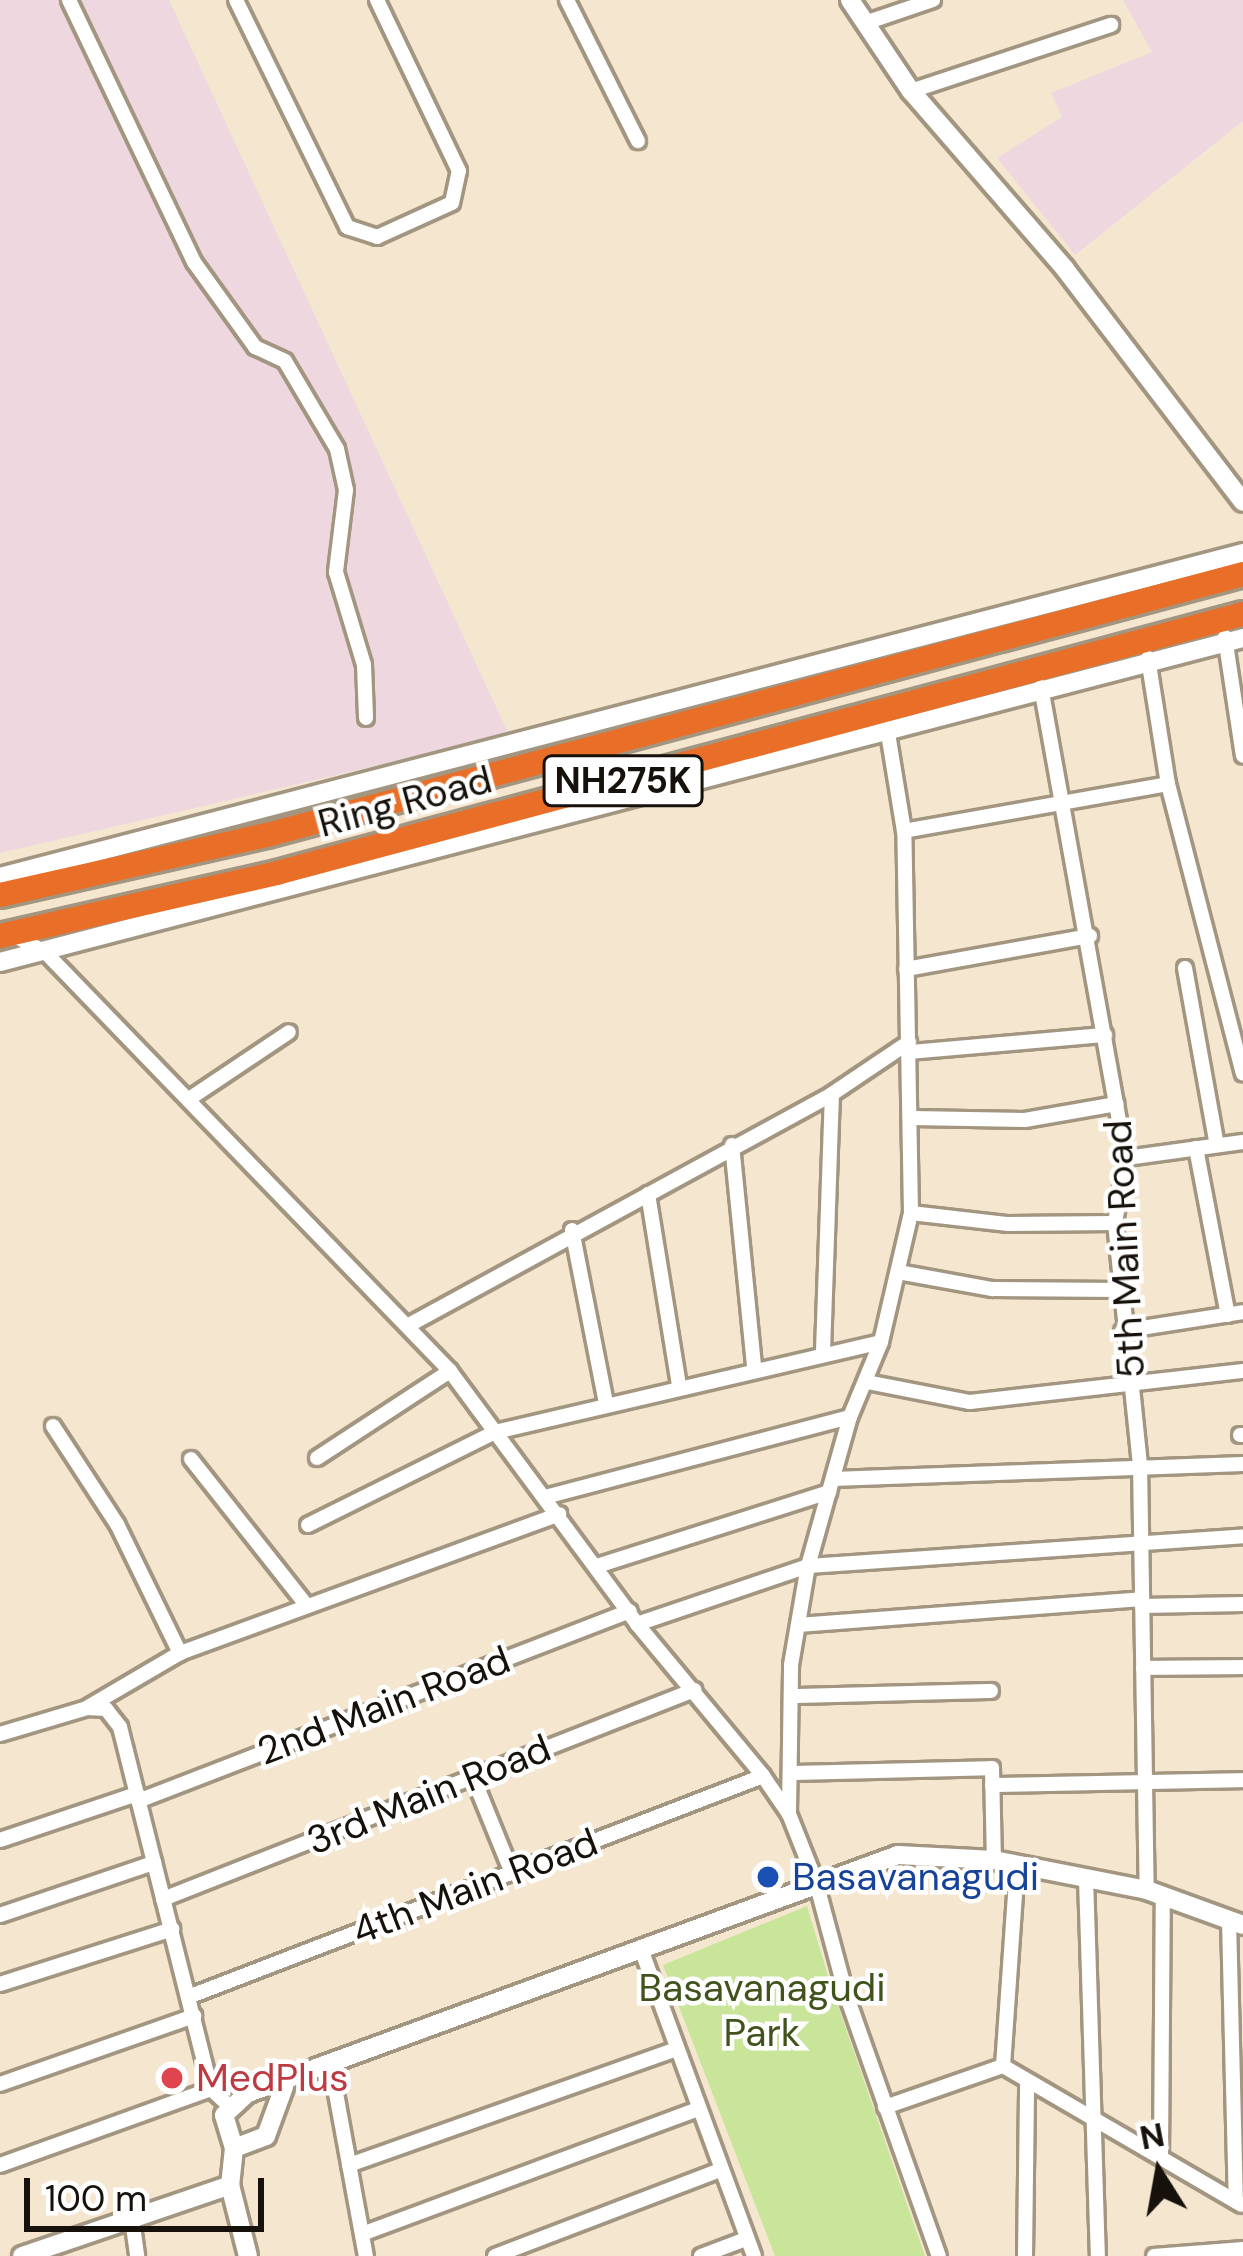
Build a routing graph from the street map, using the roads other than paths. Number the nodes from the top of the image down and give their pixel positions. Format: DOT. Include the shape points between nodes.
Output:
graph roads {
  1 [pos="69,0"];
  2 [pos="236,0"];
  3 [pos="377,0"];
  4 [pos="568,0"];
  5 [pos="850,0"];
  6 [pos="933,0"];
  7 [pos="865,23"];
  8 [pos="1112,26"];
  9 [pos="911,91"];
  10 [pos="638,141"];
  11 [pos="1243,502"];
  12 [pos="1243,553"];
  13 [pos="1243,574"];
  14 [pos="1243,614"];
  15 [pos="1234,638"];
  16 [pos="1148,658"];
  17 [pos="1041,687"];
  18 [pos="366,718"];
  19 [pos="886,727"];
  20 [pos="1243,756"];
  21 [pos="1168,784"];
  22 [pos="1056,802"];
  23 [pos="904,831"];
  24 [pos="0,877"];
  25 [pos="0,896"];
  26 [pos="5,935"];
  27 [pos="1090,936"];
  28 [pos="45,952"];
  29 [pos="0,962"];
  30 [pos="1185,968"];
  31 [pos="906,969"];
  32 [pos="289,1032"];
  33 [pos="1105,1034"];
  34 [pos="909,1047"];
  35 [pos="1243,1073"];
  36 [pos="832,1094"];
  37 [pos="189,1100"];
  38 [pos="1117,1104"];
  39 [pos="912,1118"];
  40 [pos="1243,1142"];
  41 [pos="732,1145"];
  42 [pos="1217,1145"];
  43 [pos="1196,1148"];
  44 [pos="1126,1159"];
  45 [pos="648,1194"];
  46 [pos="911,1213"];
  47 [pos="1115,1222"];
  48 [pos="572,1230"];
  49 [pos="898,1272"];
  50 [pos="1121,1290"];
  51 [pos="1235,1313"];
  52 [pos="409,1325"];
  53 [pos="1122,1331"];
  54 [pos="880,1342"];
  55 [pos="823,1351"];
  56 [pos="754,1367"];
  57 [pos="450,1371"];
  58 [pos="1243,1371"];
  59 [pos="867,1382"];
  60 [pos="679,1386"];
  61 [pos="1132,1386"];
  62 [pos="606,1403"];
  63 [pos="850,1418"];
  64 [pos="53,1426"];
  65 [pos="495,1432"];
  66 [pos="317,1458"];
  67 [pos="191,1459"];
  68 [pos="1140,1463"];
  69 [pos="1243,1464"];
  70 [pos="831,1485"];
  71 [pos="545,1497"];
  72 [pos="559,1514"];
  73 [pos="308,1526"];
  74 [pos="1243,1536"];
  75 [pos="1141,1540"];
  76 [pos="596,1566"];
  77 [pos="808,1566"];
  78 [pos="1142,1602"];
  79 [pos="1243,1604"];
  80 [pos="307,1606"];
  81 [pos="633,1617"];
  82 [pos="798,1625"];
  83 [pos="180,1653"];
  84 [pos="1243,1667"];
  85 [pos="1143,1669"];
  86 [pos="694,1690"];
  87 [pos="991,1690"];
  88 [pos="795,1696"];
  89 [pos="87,1708"];
  90 [pos="0,1734"];
  91 [pos="791,1773"];
  92 [pos="763,1776"];
  93 [pos="473,1777"];
  94 [pos="1243,1780"];
  95 [pos="992,1785"];
  96 [pos="1145,1786"];
  97 [pos="138,1798"];
  98 [pos="789,1814"];
  99 [pos="0,1840"];
  100 [pos="994,1859"];
  101 [pos="154,1864"];
  102 [pos="1017,1864"];
  103 [pos="512,1873"];
  104 [pos="1086,1878"];
  105 [pos="816,1882"];
  106 [pos="1155,1894"];
  107 [pos="164,1899"];
  108 [pos="0,1915"];
  109 [pos="1236,1922"];
  110 [pos="172,1929"];
  111 [pos="641,1949"];
  112 [pos="0,1984"];
  113 [pos="188,1997"];
  114 [pos="194,2016"];
  115 [pos="676,2049"];
  116 [pos="331,2066"];
  117 [pos="1003,2066"];
  118 [pos="1027,2081"];
  119 [pos="0,2084"];
  120 [pos="284,2087"];
  121 [pos="212,2089"];
  122 [pos="228,2105"];
  123 [pos="885,2107"];
  124 [pos="699,2109"];
  125 [pos="1092,2119"];
  126 [pos="234,2148"];
  127 [pos="1161,2156"];
  128 [pos="349,2164"];
  129 [pos="0,2165"];
  130 [pos="720,2170"];
  131 [pos="230,2185"];
  132 [pos="1239,2203"];
  133 [pos="132,2218"];
  134 [pos="362,2234"];
  135 [pos="746,2239"];
  136 [pos="1243,2249"];
  137 [pos="22,2256"];
  138 [pos="137,2256"];
  139 [pos="248,2256"];
  140 [pos="366,2256"];
  141 [pos="494,2256"];
  142 [pos="701,2256"];
  143 [pos="754,2256"];
  144 [pos="939,2256"];
  145 [pos="1024,2256"];
  146 [pos="1098,2256"];
  147 [pos="1154,2256"];
  1 -- 18 [label="street" via="194,262 255,347 285,361 337,449 346,490 336,572 364,664"];
  2 -- 3 [label="street" via="347,227 377,237 452,202 459,171"];
  4 -- 10 [label="street"];
  5 -- 7 [label="street"];
  6 -- 7 [label="street"];
  7 -- 9 [label="street"];
  8 -- 9 [label="street"];
  9 -- 11 [label="street" via="1065,269"];
  12 -- 24 [label="street"];
  13 -- 25 [label="highway, Ring Road / NH275K" via="267,836"];
  14 -- 26 [label="highway, Ring Road / NH275K" via="277,874"];
  15 -- 16 [label="street"];
  15 -- 20 [label="street"];
  16 -- 17 [label="street"];
  16 -- 21 [label="street"];
  17 -- 19 [label="street"];
  17 -- 22 [label="street, 5th Main Road"];
  19 -- 23 [label="street"];
  19 -- 28 [label="street"];
  21 -- 22 [label="street"];
  21 -- 35 [label="street"];
  22 -- 23 [label="street"];
  22 -- 27 [label="street, 5th Main Road"];
  23 -- 31 [label="street"];
  26 -- 28 [label="street"];
  27 -- 31 [label="street"];
  27 -- 33 [label="street, 5th Main Road"];
  28 -- 29 [label="street"];
  28 -- 37 [label="street"];
  30 -- 42 [label="street"];
  31 -- 34 [label="street"];
  32 -- 37 [label="street"];
  33 -- 34 [label="street"];
  33 -- 38 [label="street, 5th Main Road"];
  34 -- 36 [label="street"];
  34 -- 39 [label="street"];
  36 -- 41 [label="street"];
  36 -- 55 [label="street"];
  37 -- 52 [label="street"];
  38 -- 39 [label="street" via="1024,1120"];
  38 -- 44 [label="street, 5th Main Road"];
  39 -- 46 [label="street"];
  40 -- 42 [label="street"];
  41 -- 45 [label="street"];
  41 -- 56 [label="street"];
  42 -- 43 [label="street"];
  43 -- 44 [label="street"];
  43 -- 51 [label="street"];
  44 -- 47 [label="street, 5th Main Road"];
  45 -- 48 [label="street"];
  45 -- 60 [label="street"];
  46 -- 47 [label="street" via="1008,1224"];
  46 -- 49 [label="street"];
  47 -- 50 [label="street, 5th Main Road"];
  48 -- 52 [label="street"];
  48 -- 62 [label="street"];
  49 -- 50 [label="street" via="992,1289"];
  49 -- 54 [label="street"];
  50 -- 53 [label="street, 5th Main Road"];
  51 -- 53 [label="street"];
  52 -- 57 [label="street"];
  53 -- 61 [label="street, 5th Main Road"];
  54 -- 55 [label="street"];
  54 -- 59 [label="street"];
  55 -- 56 [label="street"];
  56 -- 60 [label="street"];
  57 -- 65 [label="street"];
  57 -- 66 [label="street"];
  58 -- 61 [label="street"];
  59 -- 61 [label="street" via="970,1402 1004,1392"];
  59 -- 63 [label="street"];
  60 -- 62 [label="street"];
  61 -- 68 [label="street, 5th Main Road"];
  62 -- 65 [label="street"];
  63 -- 70 [label="street"];
  63 -- 71 [label="street"];
  64 -- 83 [label="street" via="117,1524"];
  65 -- 71 [label="street"];
  65 -- 73 [label="street"];
  67 -- 80 [label="street"];
  68 -- 69 [label="street"];
  68 -- 70 [label="street"];
  68 -- 75 [label="street, 5th Main Road"];
  70 -- 76 [label="street"];
  70 -- 77 [label="street"];
  71 -- 72 [label="street"];
  72 -- 76 [label="street"];
  72 -- 80 [label="street"];
  74 -- 75 [label="street, 2nd Main Road"];
  75 -- 77 [label="street, 2nd Main Road"];
  75 -- 78 [label="street, 5th Main Road"];
  76 -- 81 [label="street"];
  77 -- 81 [label="street, 2nd Main Road"];
  77 -- 82 [label="street"];
  78 -- 79 [label="street"];
  78 -- 82 [label="street"];
  78 -- 85 [label="street, 5th Main Road"];
  80 -- 83 [label="street"];
  81 -- 86 [label="street"];
  81 -- 97 [label="street, 2nd Main Road"];
  82 -- 88 [label="street"];
  83 -- 89 [label="street"];
  84 -- 85 [label="street"];
  85 -- 96 [label="street, 5th Main Road"];
  86 -- 92 [label="street"];
  86 -- 93 [label="street, 3rd Main Road"];
  87 -- 88 [label="street"];
  88 -- 91 [label="street"];
  89 -- 90 [label="street"];
  89 -- 97 [label="street" via="106,1709 120,1726"];
  91 -- 95 [label="street" via="992,1768"];
  91 -- 98 [label="street"];
  92 -- 98 [label="street"];
  92 -- 103 [label="street, 4th Main Road"];
  93 -- 103 [label="street"];
  93 -- 107 [label="street, 3rd Main Road"];
  94 -- 96 [label="street"];
  95 -- 96 [label="street"];
  95 -- 100 [label="street"];
  96 -- 106 [label="street, 5th Main Road"];
  97 -- 99 [label="street, 2nd Main Road"];
  97 -- 101 [label="street"];
  98 -- 105 [label="street"];
  100 -- 102 [label="street"];
  100 -- 105 [label="street" via="898,1855"];
  101 -- 107 [label="street"];
  101 -- 108 [label="street"];
  102 -- 104 [label="street"];
  102 -- 117 [label="street"];
  103 -- 113 [label="street, 4th Main Road"];
  104 -- 106 [label="street"];
  104 -- 125 [label="street"];
  105 -- 111 [label="street"];
  105 -- 123 [label="street"];
  106 -- 109 [label="street"];
  106 -- 127 [label="street, 5th Main Road"];
  107 -- 110 [label="street"];
  109 -- 132 [label="street"];
  110 -- 112 [label="street"];
  110 -- 113 [label="street"];
  111 -- 115 [label="street"];
  111 -- 116 [label="street"];
  113 -- 114 [label="street"];
  114 -- 119 [label="street"];
  114 -- 121 [label="street"];
  115 -- 124 [label="street"];
  115 -- 128 [label="street"];
  116 -- 120 [label="street"];
  116 -- 128 [label="street"];
  117 -- 118 [label="street"];
  117 -- 123 [label="street"];
  118 -- 125 [label="street"];
  118 -- 145 [label="street"];
  120 -- 122 [label="street"];
  120 -- 126 [label="street" via="266,2137"];
  121 -- 122 [label="street"];
  121 -- 129 [label="street"];
  122 -- 126 [label="street" via="223,2127"];
  123 -- 144 [label="street"];
  124 -- 130 [label="street"];
  124 -- 134 [label="street"];
  125 -- 127 [label="street"];
  125 -- 146 [label="street"];
  126 -- 131 [label="street"];
  127 -- 132 [label="street"];
  128 -- 134 [label="street"];
  130 -- 135 [label="street"];
  130 -- 141 [label="street"];
  131 -- 133 [label="street"];
  131 -- 139 [label="street"];
  133 -- 137 [label="street"];
  133 -- 138 [label="street"];
  134 -- 140 [label="street"];
  135 -- 142 [label="street"];
  135 -- 143 [label="street"];
  136 -- 147 [label="street"];
}
